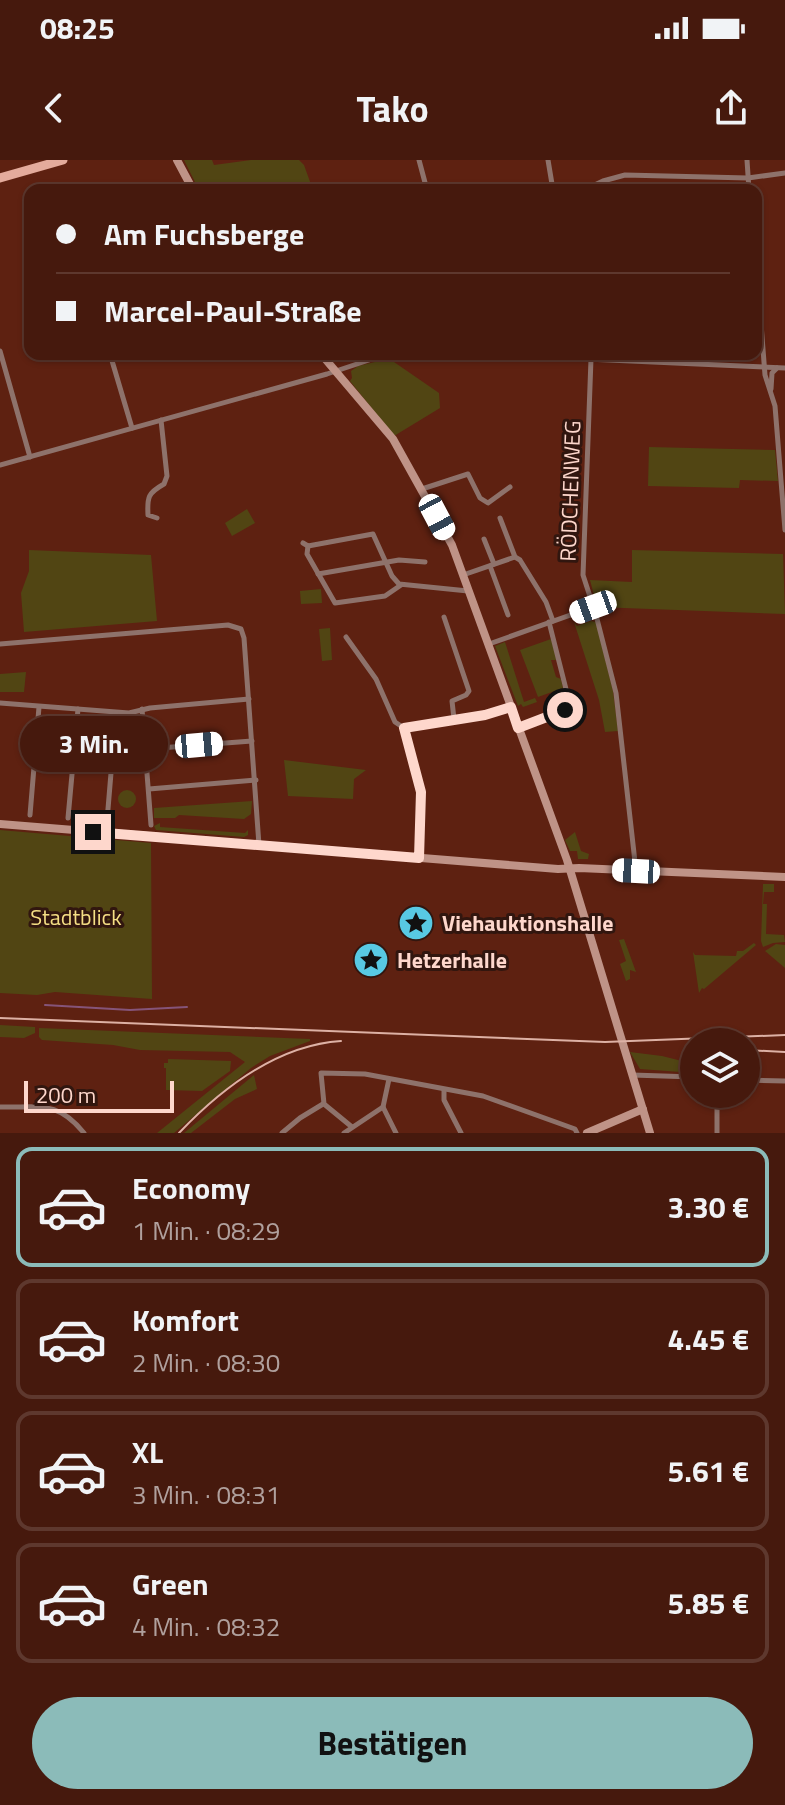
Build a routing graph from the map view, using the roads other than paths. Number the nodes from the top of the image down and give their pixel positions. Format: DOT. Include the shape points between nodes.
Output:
graph roads {
  1 [pos="63,160"];
  2 [pos="177,160"];
  3 [pos="419,160"];
  4 [pos="548,160"];
  5 [pos="747,160"];
  6 [pos="785,173"];
  7 [pos="0,178"];
  8 [pos="748,178"];
  9 [pos="190,184"];
  10 [pos="425,184"];
  11 [pos="552,184"];
  12 [pos="597,184"];
  13 [pos="748,184"];
  14 [pos="762,340"];
  15 [pos="0,351"];
  16 [pos="112,360"];
  17 [pos="326,360"];
  18 [pos="369,360"];
  19 [pos="588,360"];
  20 [pos="627,360"];
  21 [pos="764,367"];
  22 [pos="777,368"];
  23 [pos="785,368"];
  24 [pos="336,371"];
  25 [pos="771,390"];
  26 [pos="161,420"];
  27 [pos="132,428"];
  28 [pos="30,457"];
  29 [pos="0,465"];
  30 [pos="510,487"];
  31 [pos="422,489"];
  32 [pos="157,518"];
  33 [pos="500,518"];
  34 [pos="785,530"];
  35 [pos="484,539"];
  36 [pos="515,557"];
  37 [pos="425,562"];
  38 [pos="386,563"];
  39 [pos="492,565"];
  40 [pos="318,574"];
  41 [pos="463,575"];
  42 [pos="401,585"];
  43 [pos="469,591"];
  44 [pos="593,607"];
  45 [pos="508,615"];
  46 [pos="444,617"];
  47 [pos="551,622"];
  48 [pos="346,637"];
  49 [pos="0,644"];
  50 [pos="488,644"];
  51 [pos="249,699"];
  52 [pos="0,705"];
  53 [pos="39,707"];
  54 [pos="511,707"];
  55 [pos="78,709"];
  56 [pos="142,709"];
  57 [pos="116,713"];
  58 [pos="454,719"];
  59 [pos="404,728"];
  60 [pos="518,728"];
  61 [pos="252,741"];
  62 [pos="146,749"];
  63 [pos="256,780"];
  64 [pos="149,789"];
  65 [pos="30,815"];
  66 [pos="68,818"];
  67 [pos="107,821"];
  68 [pos="0,824"];
  69 [pos="151,825"];
  70 [pos="259,846"];
  71 [pos="419,858"];
  72 [pos="569,869"];
  73 [pos="636,871"];
  74 [pos="785,877"];
  75 [pos="632,1075"];
  76 [pos="680,1077"];
  77 [pos="389,1079"];
  78 [pos="760,1080"];
  79 [pos="785,1081"];
  80 [pos="444,1090"];
  81 [pos="324,1104"];
  82 [pos="0,1107"];
  83 [pos="383,1107"];
  84 [pos="717,1108"];
  85 [pos="643,1109"];
  86 [pos="352,1127"];
  87 [pos="84,1133"];
  88 [pos="282,1133"];
  89 [pos="344,1133"];
  90 [pos="396,1133"];
  91 [pos="461,1133"];
  92 [pos="577,1133"];
  93 [pos="587,1133"];
  94 [pos="650,1133"];
  95 [pos="717,1133"];
  1 -- 7 [label="main road"];
  2 -- 9 [label="street"];
  3 -- 10 [label="street"];
  4 -- 11 [label="street"];
  5 -- 8 [label="street"];
  6 -- 8 [label="street"];
  8 -- 12 [label="street" via="625,175"];
  8 -- 13 [label="street"];
  14 -- 21 [label="street"];
  15 -- 28 [label="street"];
  16 -- 27 [label="street"];
  17 -- 24 [label="street"];
  18 -- 24 [label="street"];
  19 -- 44 [label="street, RÖDCHENWEG" via="583,575"];
  20 -- 21 [label="street"];
  21 -- 22 [label="street"];
  21 -- 25 [label="street"];
  22 -- 23 [label="street"];
  22 -- 25 [label="street"];
  24 -- 26 [label="street"];
  24 -- 31 [label="street" via="382,424"];
  25 -- 34 [label="street"];
  26 -- 27 [label="street"];
  26 -- 32 [label="street" via="167,476 147,498 148,515"];
  27 -- 28 [label="street"];
  28 -- 29 [label="street"];
  30 -- 31 [label="street" via="488,503 468,474"];
  31 -- 41 [label="street"];
  33 -- 36 [label="street"];
  35 -- 39 [label="street"];
  36 -- 39 [label="street"];
  36 -- 47 [label="street" via="546,602"];
  37 -- 38 [label="street"];
  38 -- 40 [label="street"];
  38 -- 40 [label="street" via="373,534 305,545"];
  38 -- 42 [label="street"];
  39 -- 41 [label="street"];
  39 -- 45 [label="street"];
  40 -- 42 [label="street" via="338,604 385,596"];
  41 -- 43 [label="street"];
  42 -- 43 [label="street"];
  43 -- 50 [label="street"];
  44 -- 47 [label="street"];
  44 -- 73 [label="street, RÖDCHENWEG" via="616,693"];
  46 -- 58 [label="street" via="469,691 452,701"];
  47 -- 50 [label="street"];
  47 -- 60 [label="street" via="567,706"];
  48 -- 59 [label="street" via="376,679 395,722"];
  49 -- 51 [label="street" via="235,625 244,634"];
  50 -- 54 [label="street"];
  51 -- 56 [label="street"];
  51 -- 61 [label="street"];
  52 -- 53 [label="street"];
  53 -- 55 [label="street"];
  53 -- 65 [label="street"];
  54 -- 58 [label="street"];
  54 -- 60 [label="street"];
  55 -- 57 [label="street"];
  55 -- 66 [label="street"];
  56 -- 57 [label="street"];
  56 -- 62 [label="street"];
  57 -- 67 [label="street"];
  58 -- 59 [label="street"];
  59 -- 71 [label="street" via="421,792"];
  60 -- 72 [label="street"];
  61 -- 62 [label="street"];
  61 -- 63 [label="street"];
  62 -- 64 [label="street"];
  63 -- 64 [label="street"];
  63 -- 70 [label="street"];
  64 -- 69 [label="street"];
  68 -- 70 [label="street"];
  70 -- 71 [label="street"];
  71 -- 72 [label="street"];
  72 -- 73 [label="street"];
  72 -- 75 [label="street"];
  73 -- 74 [label="street"];
  75 -- 76 [label="street"];
  75 -- 85 [label="street"];
  77 -- 80 [label="street"];
  77 -- 81 [label="street" via="345,1071 321,1073"];
  77 -- 83 [label="street"];
  78 -- 79 [label="street"];
  80 -- 91 [label="street"];
  80 -- 92 [label="street" via="499,1100"];
  81 -- 86 [label="street"];
  81 -- 88 [label="street"];
  82 -- 87 [label="street" via="55,1108"];
  83 -- 86 [label="street"];
  83 -- 90 [label="street"];
  84 -- 95 [label="street"];
  85 -- 93 [label="street"];
  85 -- 94 [label="street"];
  86 -- 89 [label="street"];
}
